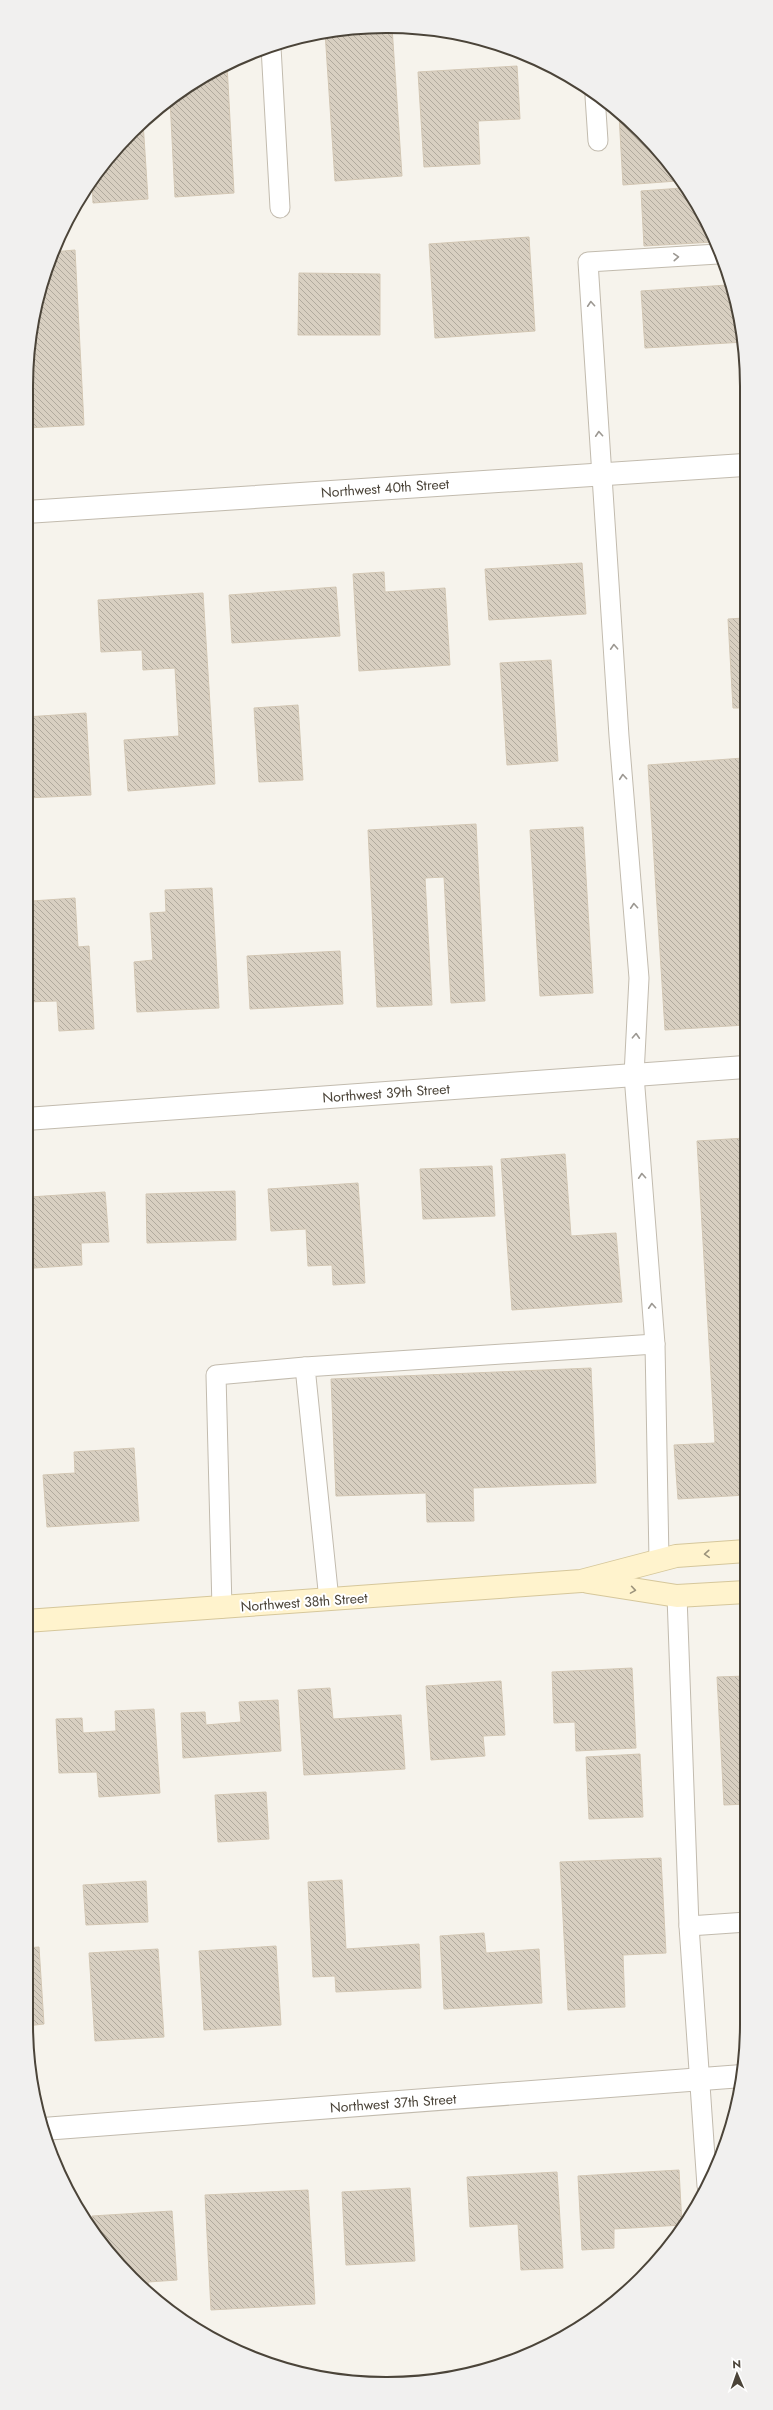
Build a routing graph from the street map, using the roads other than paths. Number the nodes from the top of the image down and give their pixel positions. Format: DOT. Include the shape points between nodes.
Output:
graph roads {
  1 [pos="271,53"];
  2 [pos="595,101"];
  3 [pos="598,141"];
  4 [pos="280,208"];
  5 [pos="714,254"];
  6 [pos="740,465"];
  7 [pos="601,473"];
  8 [pos="33,512"];
  9 [pos="740,1067"];
  10 [pos="634,1075"];
  11 [pos="33,1118"];
  12 [pos="655,1344"];
  13 [pos="305,1368"];
  14 [pos="740,1551"];
  15 [pos="659,1560"];
  16 [pos="581,1581"];
  17 [pos="740,1592"];
  18 [pos="677,1596"];
  19 [pos="328,1600"];
  20 [pos="222,1608"];
  21 [pos="33,1621"];
  22 [pos="740,1922"];
  23 [pos="689,1926"];
  24 [pos="736,2077"];
  25 [pos="701,2080"];
  26 [pos="49,2129"];
  27 [pos="706,2175"];
  1 -- 4 [label="lane"];
  2 -- 3 [label="lane"];
  7 -- 5 [label="lane, one-way" via="588,262"];
  6 -- 7 [label="street, Northwest 40th Street"];
  7 -- 8 [label="street, Northwest 40th Street"];
  10 -- 7 [label="lane, one-way" via="639,978"];
  9 -- 10 [label="street, Northwest 39th Street"];
  10 -- 11 [label="street, Northwest 39th Street"];
  12 -- 10 [label="lane, one-way"];
  12 -- 13 [label="lane"];
  12 -- 15 [label="lane"];
  13 -- 19 [label="lane"];
  13 -- 20 [label="lane" via="216,1375"];
  14 -- 15 [label="street, Northwest 38th Street, one-way" via="676,1556"];
  15 -- 16 [label="street, Northwest 38th Street"];
  16 -- 18 [label="street, Northwest 38th Street, one-way"];
  16 -- 19 [label="street, Northwest 38th Street"];
  17 -- 18 [label="street, Northwest 38th Street"];
  18 -- 23 [label="lane"];
  19 -- 20 [label="street, Northwest 38th Street"];
  20 -- 21 [label="street, Northwest 38th Street"];
  22 -- 23 [label="lane"];
  23 -- 25 [label="lane"];
  24 -- 25 [label="street, Northwest 37th Street"];
  25 -- 26 [label="street, Northwest 37th Street"];
  25 -- 27 [label="lane"];
}
